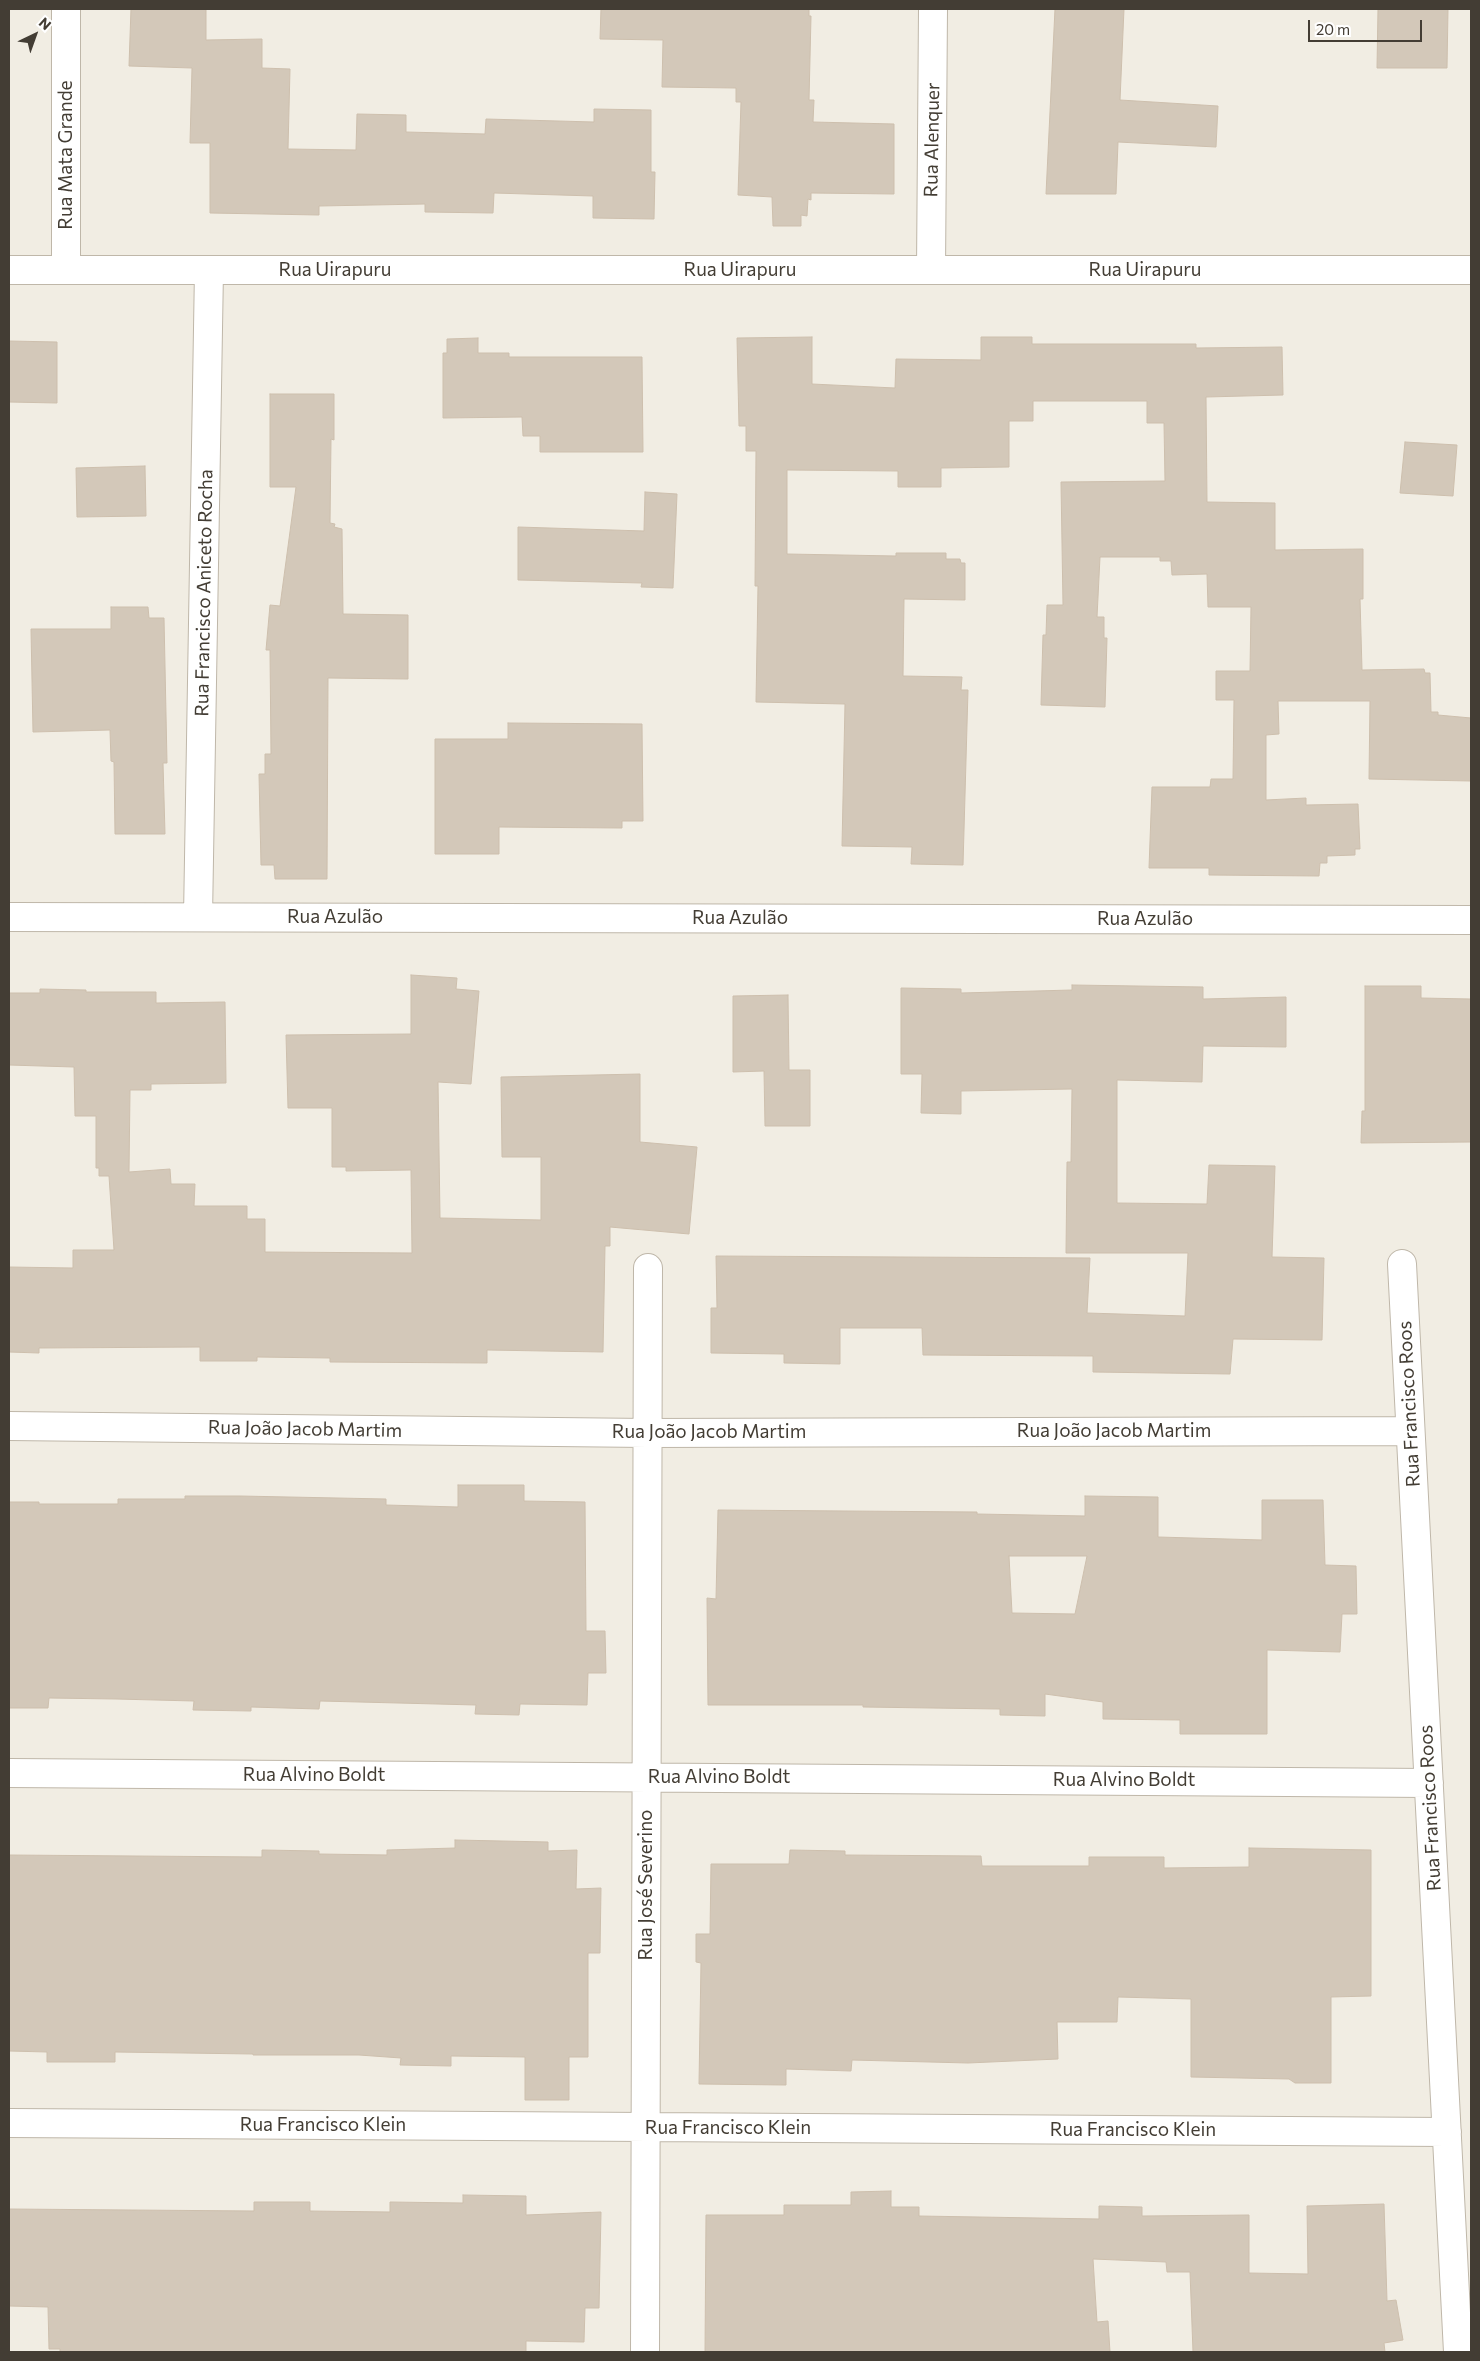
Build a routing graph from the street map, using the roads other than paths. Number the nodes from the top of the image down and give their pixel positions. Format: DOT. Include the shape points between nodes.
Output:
graph roads {
  1 [pos="66,9"];
  2 [pos="933,9"];
  3 [pos="9,270"];
  4 [pos="66,270"];
  5 [pos="210,270"];
  6 [pos="931,270"];
  7 [pos="1471,270"];
  8 [pos="9,916"];
  9 [pos="198,917"];
  10 [pos="1471,920"];
  11 [pos="1402,1264"];
  12 [pos="648,1268"];
  13 [pos="9,1426"];
  14 [pos="1410,1431"];
  15 [pos="647,1433"];
  16 [pos="9,1773"];
  17 [pos="646,1777"];
  18 [pos="1429,1782"];
  19 [pos="9,2123"];
  20 [pos="646,2127"];
  21 [pos="1447,2132"];
  22 [pos="646,2352"];
  23 [pos="1458,2352"];
  1 -- 4 [label="street, Rua Mata Grande"];
  2 -- 6 [label="street, Rua Alenquer"];
  3 -- 4 [label="street, Rua Uirapuru"];
  4 -- 5 [label="street, Rua Uirapuru"];
  5 -- 6 [label="street, Rua Uirapuru"];
  5 -- 9 [label="street, Rua Francisco Aniceto Rocha"];
  6 -- 7 [label="street, Rua Uirapuru"];
  8 -- 9 [label="street, Rua Azulão"];
  9 -- 10 [label="street, Rua Azulão"];
  11 -- 14 [label="street, Rua Francisco Roos"];
  12 -- 15 [label="street, Rua José Severino"];
  13 -- 15 [label="street, Rua João Jacob Martim"];
  14 -- 15 [label="street, Rua João Jacob Martim"];
  14 -- 18 [label="street, Rua Francisco Roos"];
  15 -- 17 [label="street, Rua José Severino"];
  16 -- 17 [label="street, Rua Alvino Boldt"];
  17 -- 18 [label="street, Rua Alvino Boldt"];
  17 -- 20 [label="street, Rua José Severino"];
  18 -- 21 [label="street, Rua Francisco Roos"];
  19 -- 20 [label="street, Rua Francisco Klein"];
  20 -- 21 [label="street, Rua Francisco Klein"];
  20 -- 22 [label="street, Rua José Severino"];
  21 -- 23 [label="street, Rua Francisco Roos"];
}
